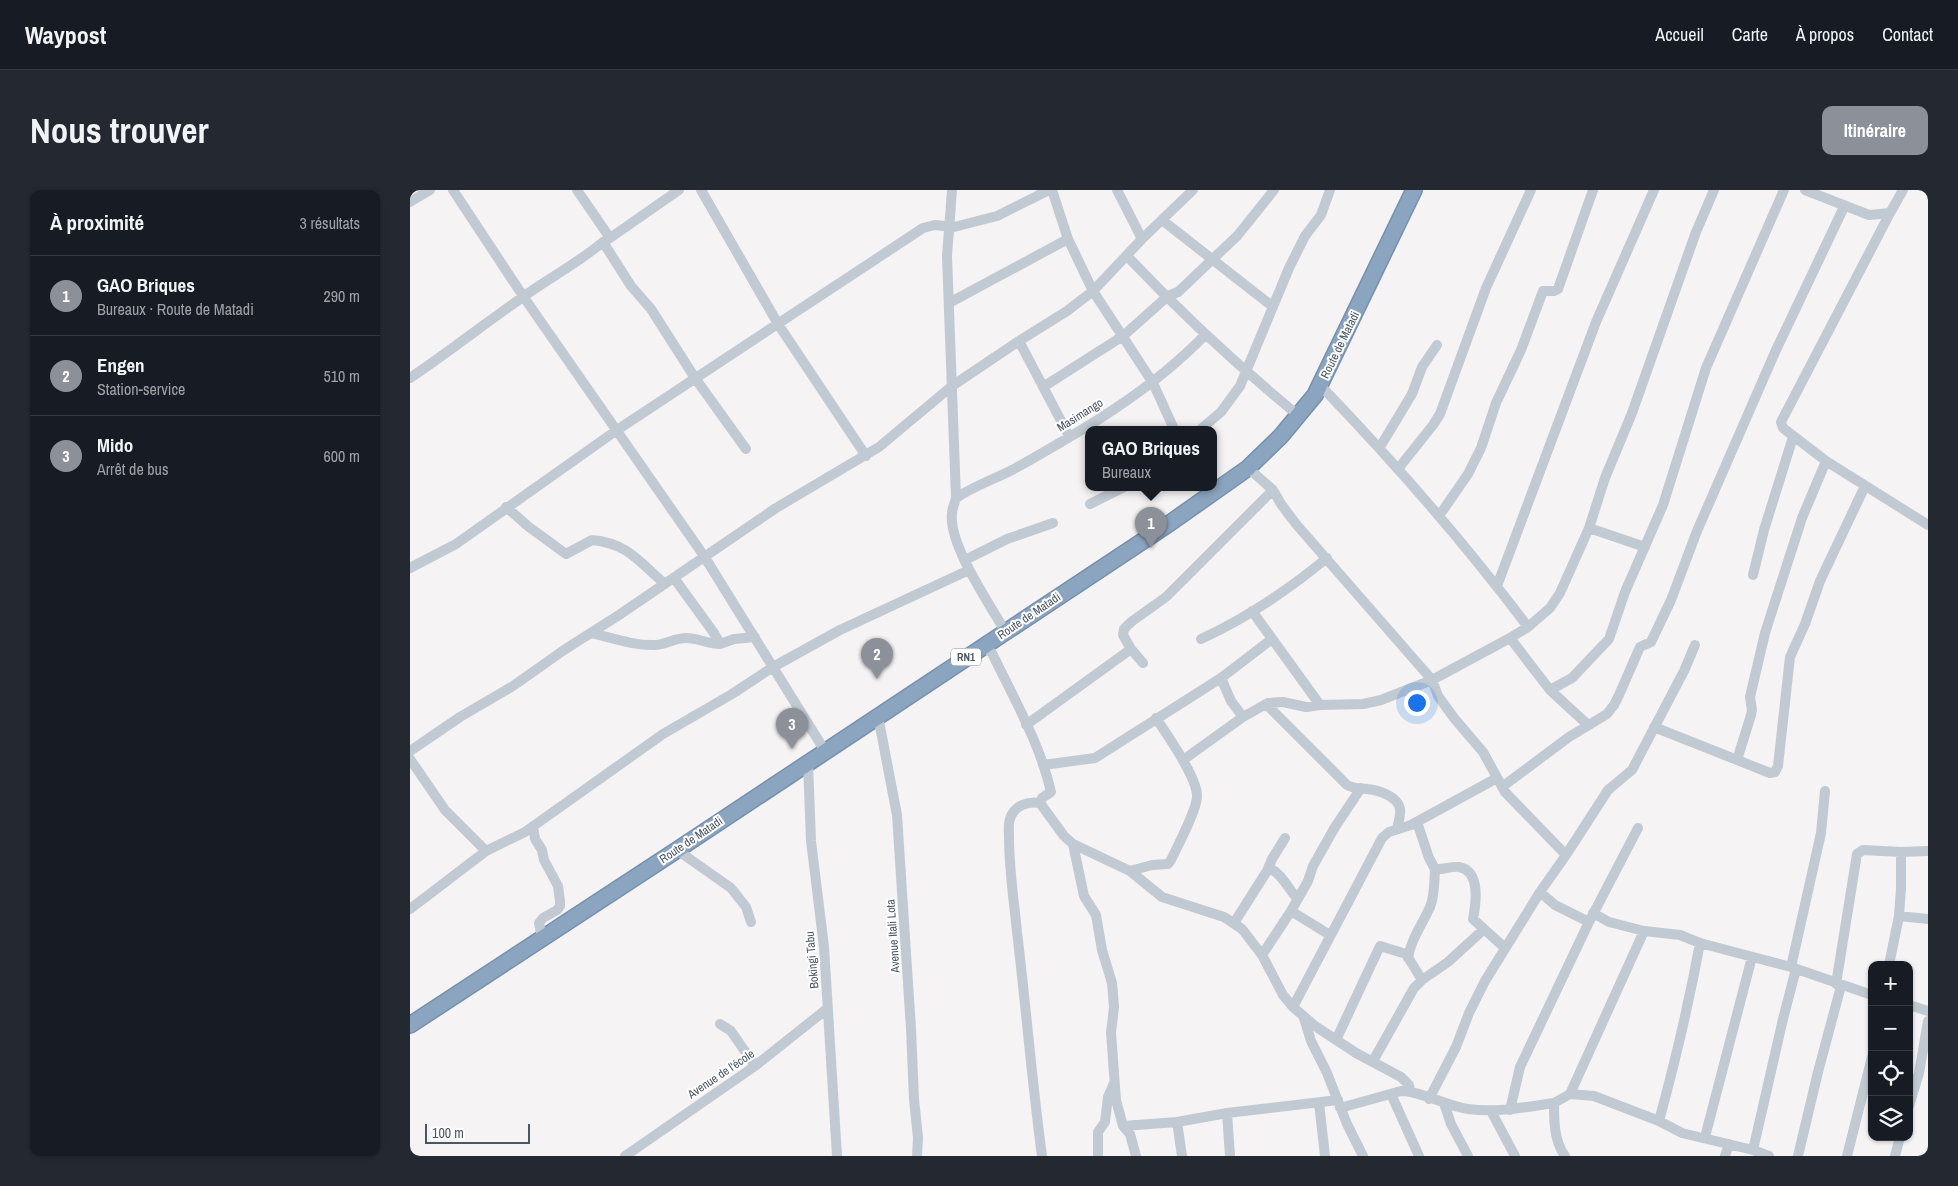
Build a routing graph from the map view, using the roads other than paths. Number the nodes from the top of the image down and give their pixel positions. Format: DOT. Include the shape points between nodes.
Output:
graph roads {
  1 [pos="430,190"];
  2 [pos="453,190"];
  3 [pos="578,190"];
  4 [pos="680,190"];
  5 [pos="702,190"];
  6 [pos="952,190"];
  7 [pos="1049,190"];
  8 [pos="1117,190"];
  9 [pos="1193,190"];
  10 [pos="1274,190"];
  11 [pos="1330,190"];
  12 [pos="1414,190"];
  13 [pos="1531,190"];
  14 [pos="1593,190"];
  15 [pos="1654,190"];
  16 [pos="1714,190"];
  17 [pos="1784,190"];
  18 [pos="1806,190"];
  19 [pos="1903,190"];
  20 [pos="410,202"];
  21 [pos="1844,207"];
  22 [pos="1890,213"];
  23 [pos="1162,220"];
  24 [pos="949,226"];
  25 [pos="1068,239"];
  26 [pos="1142,239"];
  27 [pos="606,240"];
  28 [pos="1127,256"];
  29 [pos="1212,259"];
  30 [pos="1093,291"];
  31 [pos="523,296"];
  32 [pos="1168,296"];
  33 [pos="949,303"];
  34 [pos="1272,306"];
  35 [pos="778,324"];
  36 [pos="1205,335"];
  37 [pos="1124,336"];
  38 [pos="1020,341"];
  39 [pos="1437,345"];
  40 [pos="1246,373"];
  41 [pos="410,378"];
  42 [pos="695,378"];
  43 [pos="1153,383"];
  44 [pos="1320,385"];
  45 [pos="952,386"];
  46 [pos="1043,387"];
  47 [pos="1299,416"];
  48 [pos="1085,426"];
  49 [pos="1086,426"];
  50 [pos="1173,426"];
  51 [pos="1205,426"];
  52 [pos="617,430"];
  53 [pos="1070,436"];
  54 [pos="1793,437"];
  55 [pos="1380,447"];
  56 [pos="746,449"];
  57 [pos="866,456"];
  58 [pos="1826,461"];
  59 [pos="1248,468"];
  60 [pos="1398,468"];
  61 [pos="1865,486"];
  62 [pos="1217,489"];
  63 [pos="1273,490"];
  64 [pos="1116,491"];
  65 [pos="1215,491"];
  66 [pos="956,498"];
  67 [pos="1090,504"];
  68 [pos="506,507"];
  69 [pos="1439,516"];
  70 [pos="1053,523"];
  71 [pos="1928,525"];
  72 [pos="1589,528"];
  73 [pos="1645,547"];
  74 [pos="704,556"];
  75 [pos="1327,558"];
  76 [pos="965,560"];
  77 [pos="410,568"];
  78 [pos="969,570"];
  79 [pos="1753,574"];
  80 [pos="670,581"];
  81 [pos="1497,586"];
  82 [pos="1252,611"];
  83 [pos="1528,627"];
  84 [pos="1005,631"];
  85 [pos="591,633"];
  86 [pos="754,637"];
  87 [pos="1510,638"];
  88 [pos="1202,639"];
  89 [pos="1272,639"];
  90 [pos="720,644"];
  91 [pos="1695,645"];
  92 [pos="983,646"];
  93 [pos="1131,649"];
  94 [pos="1143,662"];
  95 [pos="773,667"];
  96 [pos="1221,678"];
  97 [pos="1432,680"];
  98 [pos="1550,690"];
  99 [pos="1266,704"];
  100 [pos="1320,705"];
  101 [pos="878,716"];
  102 [pos="1244,717"];
  103 [pos="1156,718"];
  104 [pos="1588,724"];
  105 [pos="1026,725"];
  106 [pos="1654,727"];
  107 [pos="410,751"];
  108 [pos="825,751"];
  109 [pos="410,759"];
  110 [pos="1183,760"];
  111 [pos="1737,760"];
  112 [pos="808,763"];
  113 [pos="1043,765"];
  114 [pos="1499,782"];
  115 [pos="1361,788"];
  116 [pos="1825,791"];
  117 [pos="1040,803"];
  118 [pos="1417,822"];
  119 [pos="533,826"];
  120 [pos="1638,828"];
  121 [pos="1397,829"];
  122 [pos="1285,838"];
  123 [pos="1073,844"];
  124 [pos="677,850"];
  125 [pos="486,851"];
  126 [pos="1928,851"];
  127 [pos="1901,852"];
  128 [pos="1566,855"];
  129 [pos="1435,868"];
  130 [pos="1267,871"];
  131 [pos="1130,872"];
  132 [pos="1540,892"];
  133 [pos="1297,898"];
  134 [pos="410,909"];
  135 [pos="1291,912"];
  136 [pos="1899,916"];
  137 [pos="1591,918"];
  138 [pos="1928,919"];
  139 [pos="751,922"];
  140 [pos="1234,923"];
  141 [pos="1483,930"];
  142 [pos="1644,931"];
  143 [pos="1330,935"];
  144 [pos="542,938"];
  145 [pos="1700,943"];
  146 [pos="1505,948"];
  147 [pos="1262,954"];
  148 [pos="1752,957"];
  149 [pos="1408,958"];
  150 [pos="1890,961"];
  151 [pos="1793,968"];
  152 [pos="1422,980"];
  153 [pos="1839,985"];
  154 [pos="1868,994"];
  155 [pos="1912,1006"];
  156 [pos="1293,1007"];
  157 [pos="828,1008"];
  158 [pos="1928,1011"];
  159 [pos="1304,1018"];
  160 [pos="1928,1021"];
  161 [pos="410,1024"];
  162 [pos="720,1024"];
  163 [pos="809,1024"];
  164 [pos="830,1032"];
  165 [pos="1336,1040"];
  166 [pos="1373,1061"];
  167 [pos="755,1066"];
  168 [pos="1868,1073"];
  169 [pos="1114,1082"];
  170 [pos="1410,1091"];
  171 [pos="1391,1094"];
  172 [pos="1570,1094"];
  173 [pos="1912,1096"];
  174 [pos="1429,1099"];
  175 [pos="1319,1103"];
  176 [pos="1444,1103"];
  177 [pos="1554,1103"];
  178 [pos="1339,1104"];
  179 [pos="1510,1110"];
  180 [pos="1491,1111"];
  181 [pos="1227,1113"];
  182 [pos="1659,1121"];
  183 [pos="1177,1122"];
  184 [pos="1123,1126"];
  185 [pos="1705,1137"];
  186 [pos="1899,1141"];
  187 [pos="1729,1144"];
  188 [pos="1752,1150"];
  189 [pos="641,1152"];
  190 [pos="625,1156"];
  191 [pos="837,1156"];
  192 [pos="918,1156"];
  193 [pos="1042,1156"];
  194 [pos="1098,1156"];
  195 [pos="1136,1156"];
  196 [pos="1182,1156"];
  197 [pos="1230,1156"];
  198 [pos="1325,1156"];
  199 [pos="1363,1156"];
  200 [pos="1419,1156"];
  201 [pos="1468,1156"];
  202 [pos="1516,1156"];
  203 [pos="1565,1156"];
  204 [pos="1725,1156"];
  205 [pos="1769,1156"];
  206 [pos="1798,1156"];
  207 [pos="1847,1156"];
  208 [pos="1895,1156"];
  1 -- 20 [label="street"];
  2 -- 31 [label="street"];
  3 -- 27 [label="street"];
  4 -- 27 [label="street"];
  5 -- 35 [label="street"];
  6 -- 24 [label="street"];
  7 -- 24 [label="street" via="997,216"];
  7 -- 25 [label="street"];
  8 -- 26 [label="street"];
  9 -- 23 [label="street"];
  10 -- 29 [label="street" via="1238,235"];
  11 -- 34 [label="street" via="1321,215 1305,236"];
  12 -- 44 [label="highway, Route de Matadi / RN1"];
  13 -- 60 [label="street" via="1486,288 1440,414"];
  14 -- 69 [label="street" via="1558,289 1543,291 1521,350 1496,403 1481,448 1468,474"];
  15 -- 81 [label="street" via="1596,322"];
  16 -- 72 [label="street"];
  17 -- 73 [label="street" via="1706,368 1669,490"];
  18 -- 21 [label="street"];
  19 -- 22 [label="street"];
  21 -- 22 [label="street" via="1872,216"];
  21 -- 104 [label="street" via="1776,350 1653,638 1640,647 1614,705 1607,714"];
  22 -- 54 [label="street" via="1781,422"];
  23 -- 26 [label="street"];
  23 -- 29 [label="street"];
  24 -- 33 [label="street"];
  24 -- 35 [label="street" via="923,228"];
  25 -- 30 [label="street"];
  25 -- 33 [label="street"];
  26 -- 28 [label="street"];
  27 -- 31 [label="street"];
  27 -- 42 [label="street" via="631,286 651,308"];
  28 -- 30 [label="street"];
  28 -- 32 [label="street"];
  29 -- 32 [label="street" via="1178,292"];
  29 -- 34 [label="street"];
  30 -- 37 [label="street"];
  30 -- 38 [label="street"];
  31 -- 41 [label="street"];
  31 -- 52 [label="street"];
  32 -- 36 [label="street"];
  32 -- 37 [label="street"];
  33 -- 45 [label="street"];
  34 -- 40 [label="street"];
  35 -- 42 [label="street"];
  35 -- 57 [label="street"];
  36 -- 40 [label="street"];
  36 -- 43 [label="street, Masimango"];
  37 -- 43 [label="street"];
  37 -- 46 [label="street"];
  38 -- 45 [label="street"];
  38 -- 46 [label="street"];
  39 -- 55 [label="street"];
  40 -- 47 [label="street"];
  40 -- 51 [label="street" via="1221,412"];
  42 -- 52 [label="street"];
  42 -- 56 [label="street"];
  43 -- 49 [label="street, Masimango"];
  43 -- 50 [label="street"];
  44 -- 47 [label="highway, Route de Matadi / RN1"];
  44 -- 55 [label="street"];
  45 -- 57 [label="street"];
  45 -- 66 [label="street"];
  46 -- 53 [label="street"];
  47 -- 59 [label="highway, Route de Matadi / RN1"];
  48 -- 53 [label="street, Masimango"];
  52 -- 68 [label="street"];
  52 -- 74 [label="street"];
  53 -- 66 [label="street, Masimango"];
  54 -- 58 [label="street"];
  54 -- 79 [label="street"];
  55 -- 60 [label="street"];
  57 -- 74 [label="street" via="776,508"];
  58 -- 61 [label="street"];
  58 -- 111 [label="street" via="1802,518 1765,633 1750,697 1752,710"];
  59 -- 62 [label="highway, Route de Matadi / RN1"];
  59 -- 63 [label="street"];
  60 -- 69 [label="street"];
  61 -- 71 [label="street"];
  61 -- 111 [label="street" via="1820,581 1790,657 1778,766 1770,774"];
  63 -- 75 [label="street" via="1296,524"];
  63 -- 93 [label="street" via="1166,596 1124,629 1123,635"];
  64 -- 67 [label="street"];
  65 -- 84 [label="highway, Route de Matadi / RN1"];
  66 -- 76 [label="street" via="952,514"];
  68 -- 77 [label="street" via="456,544"];
  68 -- 80 [label="street" via="566,554 592,540 621,546"];
  69 -- 81 [label="street"];
  70 -- 76 [label="street" via="1007,539"];
  72 -- 73 [label="street"];
  72 -- 83 [label="street" via="1560,594 1550,608"];
  73 -- 98 [label="street" via="1609,639 1572,678"];
  74 -- 80 [label="street"];
  74 -- 86 [label="street"];
  75 -- 82 [label="street" via="1293,586"];
  75 -- 97 [label="street"];
  76 -- 78 [label="street"];
  78 -- 84 [label="street"];
  78 -- 95 [label="street" via="840,630"];
  80 -- 85 [label="street"];
  80 -- 90 [label="street"];
  81 -- 83 [label="street"];
  82 -- 88 [label="street"];
  82 -- 89 [label="street"];
  83 -- 87 [label="street"];
  84 -- 92 [label="highway, Route de Matadi / RN1"];
  85 -- 90 [label="street" via="657,645 682,638"];
  85 -- 107 [label="street"];
  86 -- 90 [label="street"];
  86 -- 95 [label="street"];
  87 -- 97 [label="street"];
  87 -- 98 [label="street"];
  89 -- 96 [label="street"];
  89 -- 100 [label="street"];
  91 -- 106 [label="street"];
  92 -- 101 [label="highway, Route de Matadi / RN1"];
  92 -- 105 [label="street" via="992,653"];
  93 -- 94 [label="street"];
  93 -- 105 [label="street"];
  95 -- 108 [label="street"];
  95 -- 119 [label="street" via="663,734"];
  96 -- 102 [label="street" via="1231,701"];
  96 -- 103 [label="street"];
  97 -- 100 [label="street" via="1364,704"];
  97 -- 114 [label="street" via="1438,696 1483,752"];
  98 -- 104 [label="street"];
  99 -- 100 [label="street"];
  99 -- 102 [label="street"];
  99 -- 115 [label="street" via="1348,785"];
  101 -- 108 [label="highway, Route de Matadi / RN1"];
  101 -- 192 [label="street, Avenue Itali Lota" via="897,815"];
  102 -- 110 [label="street"];
  103 -- 110 [label="street"];
  103 -- 113 [label="street" via="1095,758"];
  104 -- 114 [label="street"];
  105 -- 113 [label="street"];
  106 -- 111 [label="street"];
  106 -- 128 [label="street" via="1632,770 1608,790"];
  108 -- 112 [label="highway, Route de Matadi / RN1"];
  109 -- 125 [label="street" via="445,810"];
  110 -- 131 [label="street" via="1197,799 1172,860 1163,866 1152,865"];
  112 -- 124 [label="highway, Route de Matadi / RN1"];
  112 -- 157 [label="street, Bokingi Tabu" via="811,841 821,910"];
  113 -- 117 [label="street" via="1051,792"];
  114 -- 118 [label="street"];
  114 -- 128 [label="street"];
  115 -- 121 [label="street" via="1377,790 1399,805"];
  115 -- 133 [label="street" via="1335,827"];
  116 -- 151 [label="street" via="1821,832"];
  117 -- 123 [label="street"];
  117 -- 193 [label="street" via="1031,801 1013,812 1009,822 1009,847"];
  118 -- 121 [label="street"];
  118 -- 129 [label="street"];
  119 -- 125 [label="street"];
  119 -- 144 [label="street" via="535,839 558,886 560,901 557,910 539,924"];
  120 -- 137 [label="street"];
  121 -- 143 [label="street" via="1382,838"];
  122 -- 130 [label="street"];
  123 -- 131 [label="street"];
  123 -- 169 [label="street" via="1084,896 1096,915 1112,983"];
  124 -- 139 [label="street" via="731,888 746,907"];
  124 -- 144 [label="highway, Route de Matadi / RN1"];
  125 -- 134 [label="street"];
  126 -- 127 [label="street"];
  127 -- 136 [label="street"];
  127 -- 153 [label="street" via="1863,850 1857,854"];
  128 -- 132 [label="street"];
  129 -- 141 [label="street" via="1453,867 1468,871 1474,882 1477,903 1472,919"];
  129 -- 149 [label="street" via="1433,897"];
  130 -- 133 [label="street" via="1271,869 1280,874"];
  130 -- 140 [label="street"];
  131 -- 140 [label="street" via="1162,897 1200,908"];
  132 -- 137 [label="street" via="1555,905"];
  132 -- 146 [label="street"];
  133 -- 135 [label="street"];
  135 -- 143 [label="street"];
  135 -- 147 [label="street"];
  136 -- 138 [label="street"];
  136 -- 150 [label="street"];
  137 -- 142 [label="street"];
  137 -- 179 [label="street" via="1520,1067"];
  140 -- 147 [label="street"];
  141 -- 146 [label="street"];
  141 -- 152 [label="street" via="1448,962"];
  142 -- 145 [label="street" via="1680,935"];
  142 -- 172 [label="street"];
  143 -- 156 [label="street"];
  144 -- 161 [label="highway, Route de Matadi / RN1"];
  145 -- 148 [label="street"];
  145 -- 182 [label="street" via="1687,1011"];
  146 -- 174 [label="street" via="1478,995"];
  147 -- 156 [label="street" via="1283,995"];
  148 -- 151 [label="street"];
  148 -- 185 [label="street"];
  149 -- 152 [label="street"];
  149 -- 165 [label="street" via="1400,951 1379,948"];
  151 -- 153 [label="street"];
  151 -- 188 [label="street"];
  152 -- 166 [label="street" via="1409,996"];
  153 -- 154 [label="street"];
  153 -- 206 [label="street"];
  155 -- 158 [label="street"];
  156 -- 159 [label="street"];
  157 -- 163 [label="street, Avenue de l'école"];
  157 -- 164 [label="street, Bokingi Tabu"];
  159 -- 165 [label="street"];
  159 -- 178 [label="street"];
  160 -- 173 [label="street"];
  162 -- 167 [label="street" via="731,1031"];
  163 -- 164 [label="street"];
  163 -- 167 [label="street, Avenue de l'école"];
  164 -- 191 [label="street, Bokingi Tabu"];
  165 -- 166 [label="street"];
  166 -- 170 [label="street" via="1401,1077"];
  167 -- 189 [label="street, Avenue de l'école"];
  168 -- 207 [label="street"];
  169 -- 184 [label="street"];
  169 -- 194 [label="street" via="1105,1122 1098,1132"];
  170 -- 171 [label="street"];
  170 -- 174 [label="street"];
  171 -- 178 [label="street"];
  171 -- 200 [label="street"];
  172 -- 177 [label="street"];
  172 -- 182 [label="street" via="1594,1096"];
  174 -- 176 [label="street"];
  175 -- 178 [label="street"];
  175 -- 181 [label="street"];
  175 -- 198 [label="street"];
  176 -- 180 [label="street"];
  176 -- 201 [label="street"];
  177 -- 179 [label="street"];
  177 -- 203 [label="street" via="1554,1121 1560,1149"];
  178 -- 199 [label="street"];
  179 -- 180 [label="street"];
  180 -- 202 [label="street"];
  181 -- 183 [label="street"];
  181 -- 197 [label="street"];
  182 -- 185 [label="street" via="1682,1133"];
  183 -- 184 [label="street"];
  183 -- 196 [label="street"];
  184 -- 195 [label="street" via="1130,1134"];
  185 -- 187 [label="street"];
  186 -- 208 [label="street"];
  187 -- 188 [label="street"];
  187 -- 204 [label="street"];
  188 -- 205 [label="street"];
  189 -- 190 [label="street, Avenue de l'école"];
}
